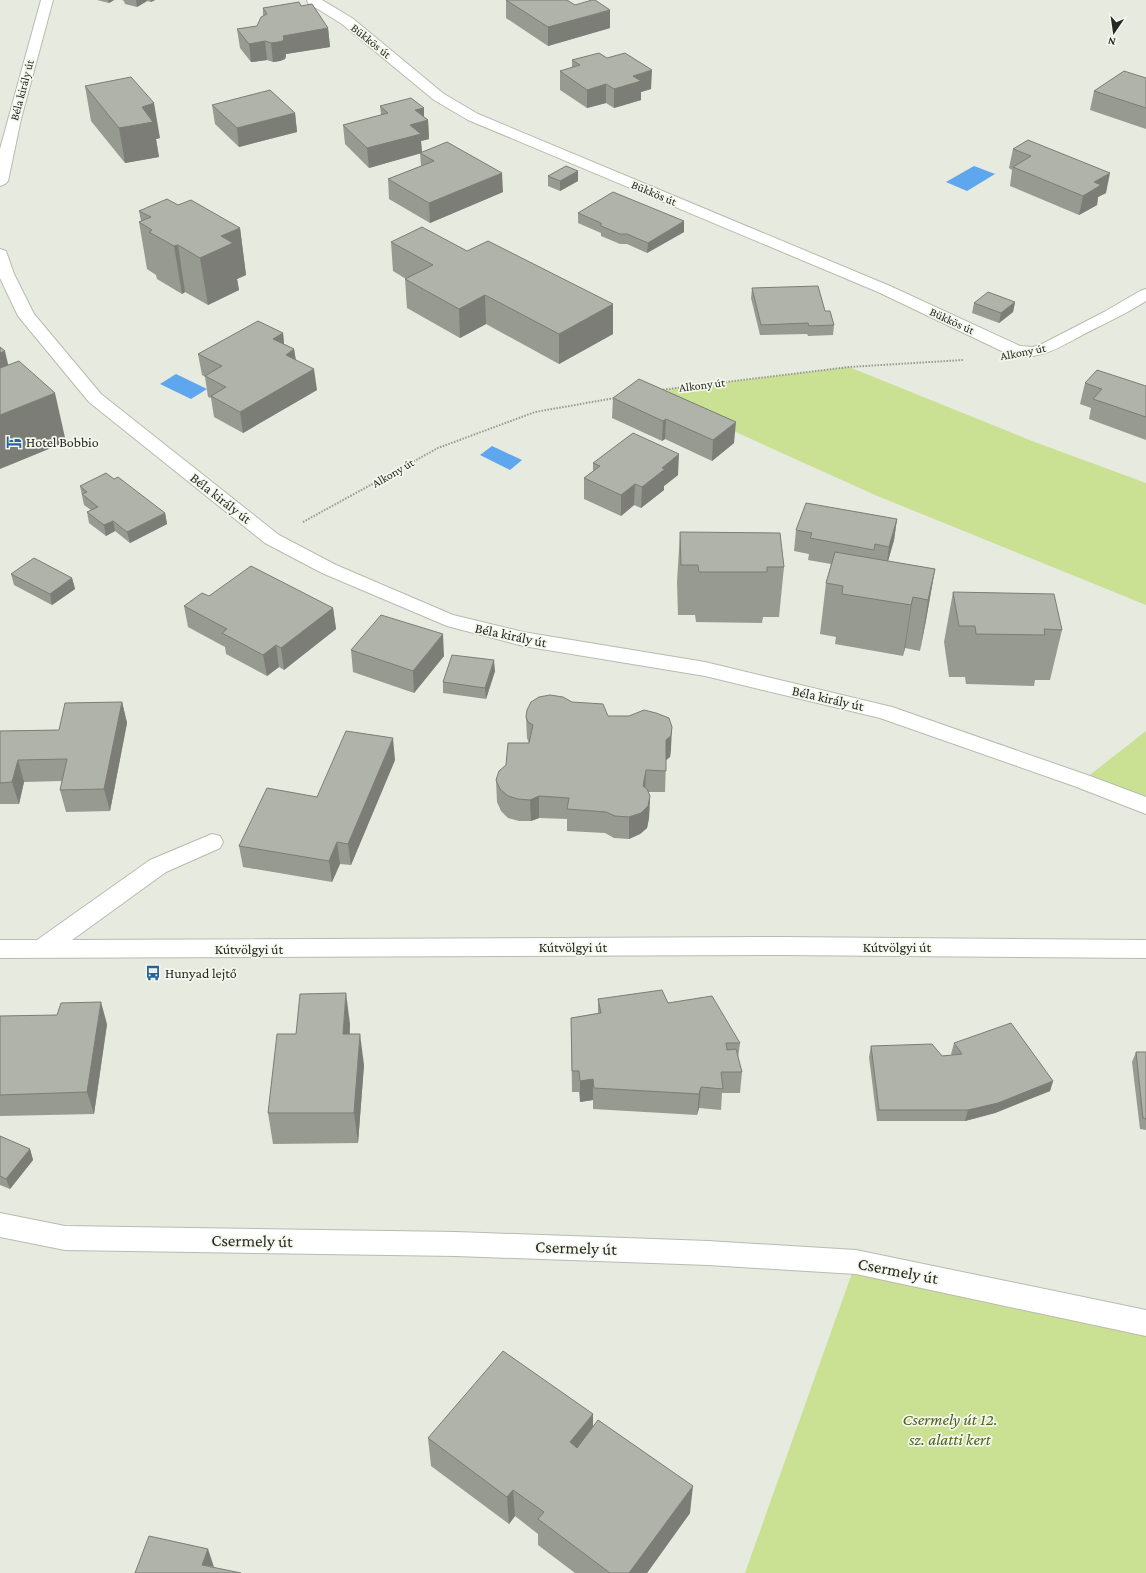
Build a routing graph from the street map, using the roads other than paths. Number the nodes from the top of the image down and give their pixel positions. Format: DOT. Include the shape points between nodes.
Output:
graph roads {
  1 [pos="47,0"];
  2 [pos="313,0"];
  3 [pos="0,181"];
  4 [pos="0,254"];
  5 [pos="1146,294"];
  6 [pos="1016,351"];
  7 [pos="1146,806"];
  8 [pos="212,842"];
  9 [pos="0,949"];
  10 [pos="1146,949"];
  11 [pos="40,950"];
  12 [pos="0,1225"];
  13 [pos="1146,1323"];
  1 -- 3 [label="street, Béla király út" via="14,119"];
  2 -- 6 [label="street, Bükkös út" via="347,21 439,97 473,117 884,289"];
  4 -- 7 [label="street, Béla király út" via="6,274 26,316 95,398 272,539 329,569 447,620 523,639 705,669 885,712 1082,780"];
  5 -- 6 [label="street, Alkony út" via="1056,344 1027,353"];
  8 -- 11 [label="street" via="158,866"];
  9 -- 11 [label="street, Kútvölgyi út"];
  10 -- 11 [label="street, Kútvölgyi út" via="780,946"];
  12 -- 13 [label="street, Csermely út" via="65,1238 456,1244 708,1253 856,1262"];
}
